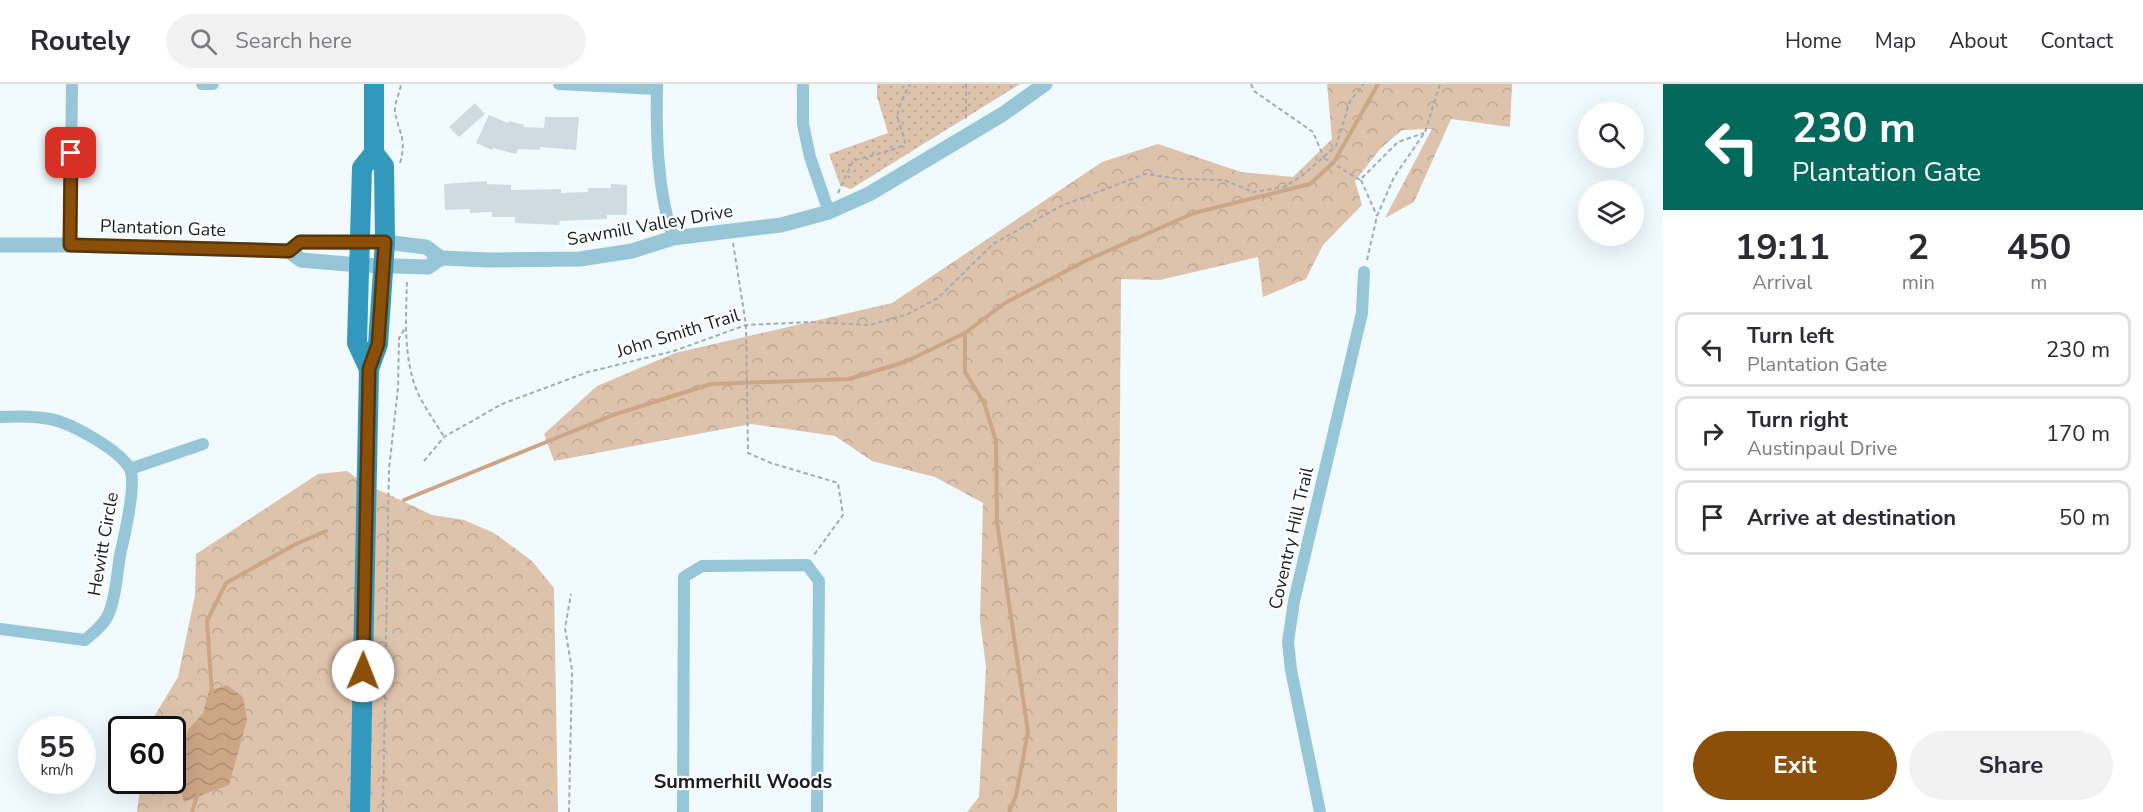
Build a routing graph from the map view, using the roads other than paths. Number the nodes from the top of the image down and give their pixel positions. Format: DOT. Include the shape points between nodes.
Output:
graph roads {
  1 [pos="72,84"];
  2 [pos="202,84"];
  3 [pos="213,84"];
  4 [pos="374,84"];
  5 [pos="559,84"];
  6 [pos="803,84"];
  7 [pos="1045,84"];
  8 [pos="657,86"];
  9 [pos="374,153"];
  10 [pos="829,212"];
  11 [pos="673,238"];
  12 [pos="385,242"];
  13 [pos="360,243"];
  14 [pos="0,245"];
  15 [pos="70,245"];
  16 [pos="289,251"];
  17 [pos="441,258"];
  18 [pos="359,265"];
  19 [pos="383,266"];
  20 [pos="1364,272"];
  21 [pos="369,369"];
  22 [pos="0,417"];
  23 [pos="203,444"];
  24 [pos="130,469"];
  25 [pos="0,629"];
  26 [pos="360,812"];
  27 [pos="683,812"];
  28 [pos="817,812"];
  29 [pos="1320,812"];
  1 -- 15 [label="street"];
  2 -- 3 [label="street"];
  4 -- 9 [label="main road"];
  5 -- 8 [label="street"];
  6 -- 10 [label="street" via="803,124"];
  7 -- 10 [label="street, Sawmill Valley Drive" via="1003,114 869,194"];
  8 -- 11 [label="street" via="661,187"];
  9 -- 12 [label="main road" via="384,166"];
  9 -- 13 [label="main road" via="362,168"];
  10 -- 11 [label="street, Sawmill Valley Drive" via="781,225"];
  11 -- 17 [label="street, Sawmill Valley Drive" via="632,251 580,259"];
  12 -- 13 [label="street, Plantation Gate"];
  12 -- 17 [label="street, Sawmill Valley Drive" via="426,247"];
  12 -- 19 [label="main road"];
  13 -- 16 [label="street, Plantation Gate" via="300,242"];
  13 -- 18 [label="main road"];
  14 -- 15 [label="street, Plantation Gate"];
  15 -- 16 [label="street, Plantation Gate"];
  16 -- 18 [label="street, Plantation Gate" via="301,260"];
  17 -- 19 [label="street, Sawmill Valley Drive" via="428,267"];
  18 -- 19 [label="street, Sawmill Valley Drive"];
  18 -- 21 [label="main road" via="357,343"];
  19 -- 21 [label="main road" via="378,344"];
  20 -- 29 [label="street, Coventry Hill Trail" via="1362,313 1294,601 1288,642"];
  21 -- 26 [label="main road"];
  22 -- 24 [label="street, Hewitt Circle" via="51,419 72,426 109,448"];
  23 -- 24 [label="street"];
  24 -- 25 [label="street, Hewitt Circle" via="130,503 109,615 85,640"];
  27 -- 28 [label="street" via="684,577 702,566 807,565 819,581"];
}
